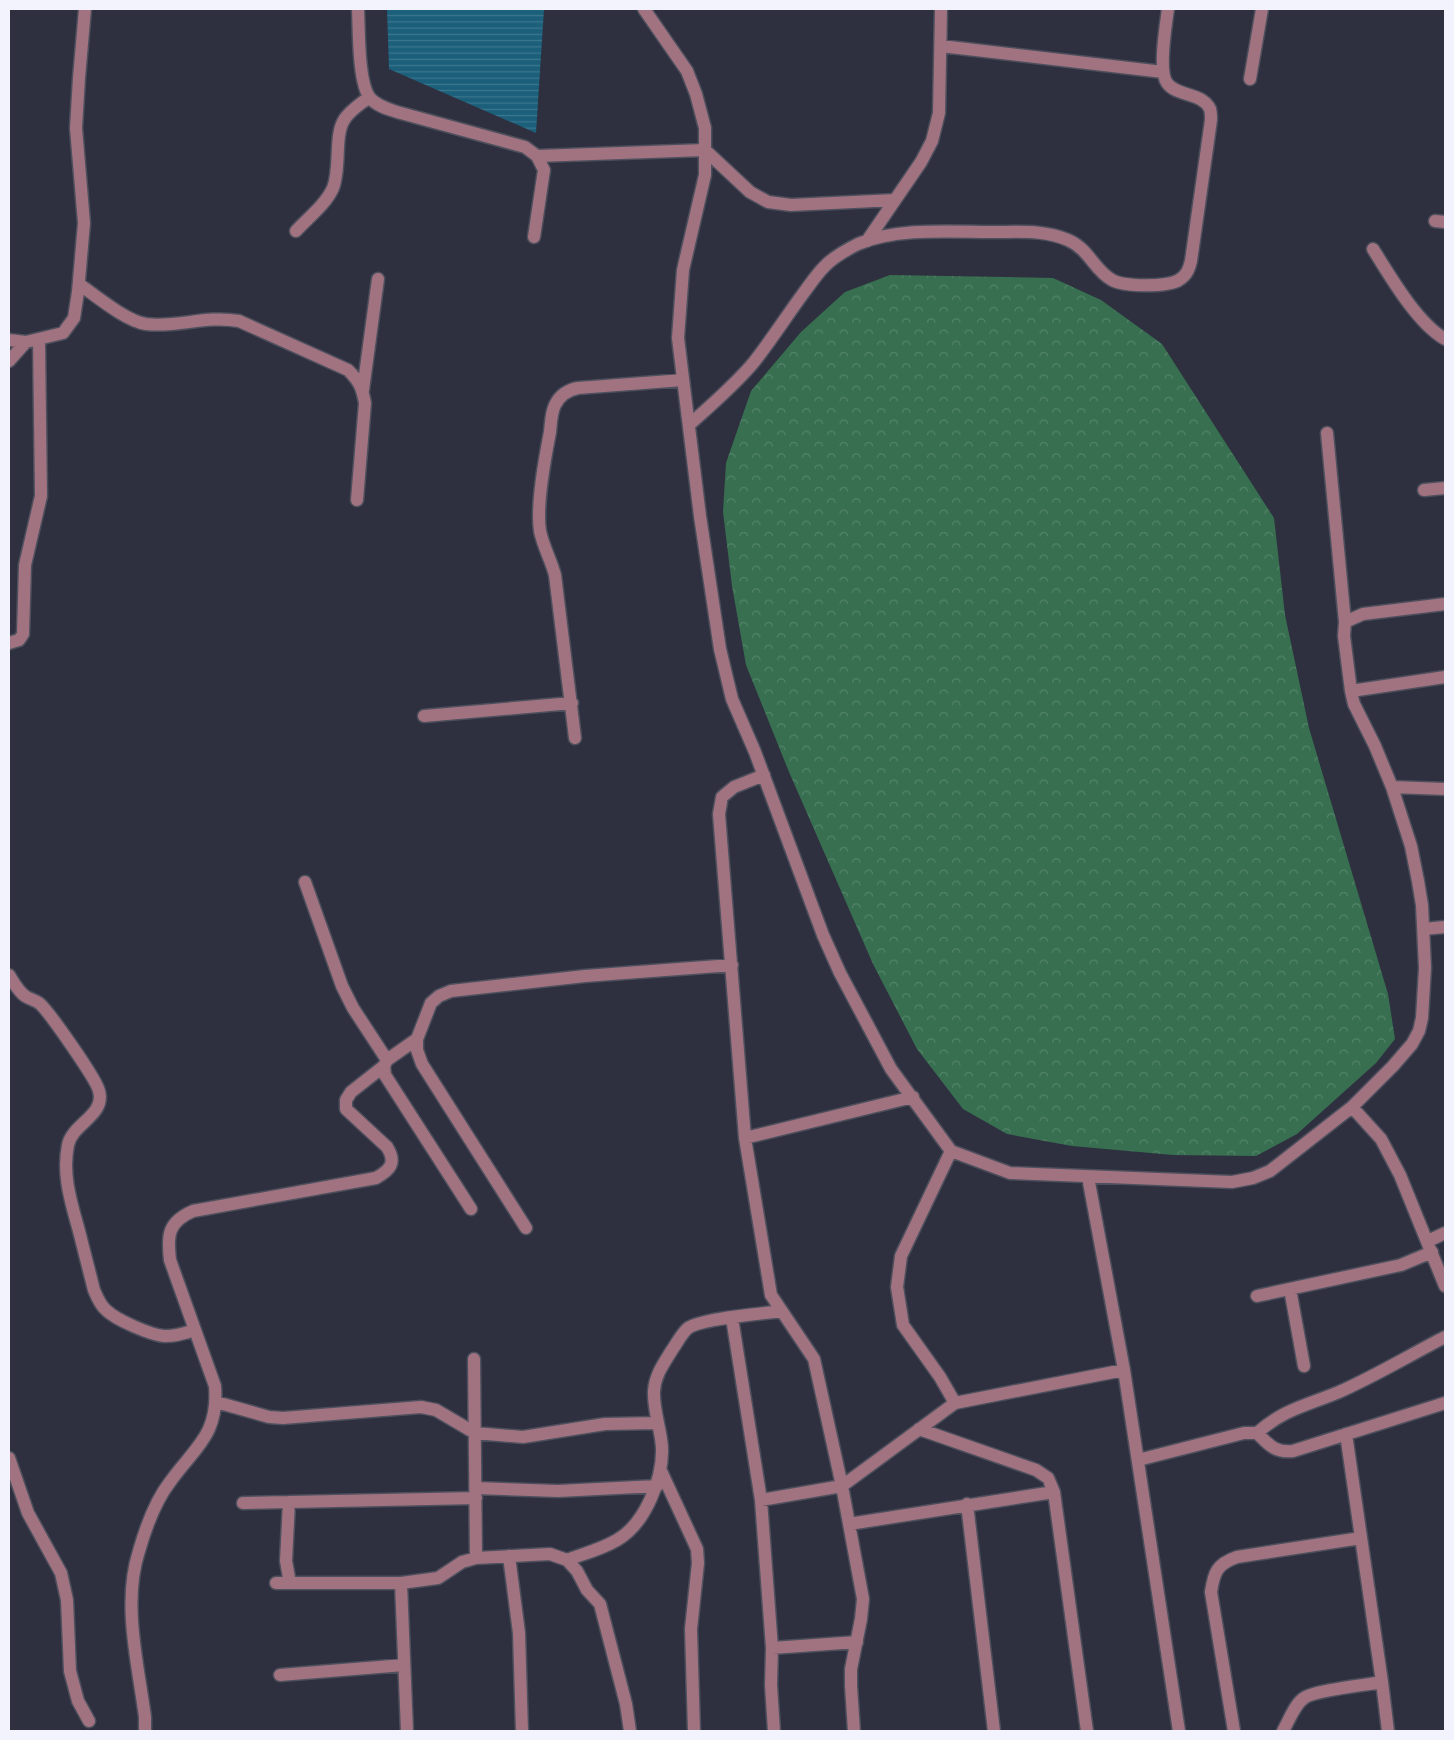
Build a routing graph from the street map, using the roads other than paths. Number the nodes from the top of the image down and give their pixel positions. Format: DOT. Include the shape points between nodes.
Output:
graph roads {
  1 [pos="85,9"];
  2 [pos="358,9"];
  3 [pos="644,9"];
  4 [pos="942,9"];
  5 [pos="1168,9"];
  6 [pos="1262,9"];
  7 [pos="941,46"];
  8 [pos="1163,72"];
  9 [pos="1250,79"];
  10 [pos="369,97"];
  11 [pos="705,150"];
  12 [pos="537,156"];
  13 [pos="895,200"];
  14 [pos="296,231"];
  15 [pos="534,237"];
  16 [pos="867,242"];
  17 [pos="1373,249"];
  18 [pos="378,279"];
  19 [pos="79,284"];
  20 [pos="1445,339"];
  21 [pos="9,340"];
  22 [pos="33,341"];
  23 [pos="9,361"];
  24 [pos="684,380"];
  25 [pos="363,391"];
  26 [pos="689,425"];
  27 [pos="1327,433"];
  28 [pos="1445,488"];
  29 [pos="1424,490"];
  30 [pos="357,500"];
  31 [pos="1445,604"];
  32 [pos="1345,622"];
  33 [pos="9,644"];
  34 [pos="1445,677"];
  35 [pos="1350,692"];
  36 [pos="572,704"];
  37 [pos="424,716"];
  38 [pos="575,738"];
  39 [pos="764,775"];
  40 [pos="1392,787"];
  41 [pos="1445,789"];
  42 [pos="305,882"];
  43 [pos="1445,927"];
  44 [pos="1423,929"];
  45 [pos="732,964"];
  46 [pos="9,976"];
  47 [pos="417,1039"];
  48 [pos="386,1063"];
  49 [pos="913,1097"];
  50 [pos="1352,1107"];
  51 [pos="746,1138"];
  52 [pos="952,1151"];
  53 [pos="1088,1177"];
  54 [pos="471,1209"];
  55 [pos="526,1228"];
  56 [pos="1445,1233"];
  57 [pos="1430,1247"];
  58 [pos="1445,1286"];
  59 [pos="1290,1289"];
  60 [pos="1257,1296"];
  61 [pos="782,1311"];
  62 [pos="732,1318"];
  63 [pos="195,1330"];
  64 [pos="1445,1337"];
  65 [pos="474,1359"];
  66 [pos="1304,1366"];
  67 [pos="1124,1370"];
  68 [pos="216,1402"];
  69 [pos="1445,1403"];
  70 [pos="955,1404"];
  71 [pos="658,1422"];
  72 [pos="919,1429"];
  73 [pos="475,1433"];
  74 [pos="1257,1433"];
  75 [pos="1346,1434"];
  76 [pos="9,1458"];
  77 [pos="1138,1460"];
  78 [pos="661,1471"];
  79 [pos="657,1486"];
  80 [pos="842,1486"];
  81 [pos="1054,1492"];
  82 [pos="476,1493"];
  83 [pos="761,1500"];
  84 [pos="288,1502"];
  85 [pos="243,1503"];
  86 [pos="967,1504"];
  87 [pos="849,1524"];
  88 [pos="1361,1538"];
  89 [pos="509,1556"];
  90 [pos="476,1558"];
  91 [pos="567,1560"];
  92 [pos="401,1582"];
  93 [pos="276,1583"];
  94 [pos="290,1583"];
  95 [pos="857,1642"];
  96 [pos="772,1648"];
  97 [pos="404,1665"];
  98 [pos="280,1675"];
  99 [pos="1382,1682"];
  100 [pos="89,1721"];
  101 [pos="145,1731"];
  102 [pos="407,1731"];
  103 [pos="522,1731"];
  104 [pos="630,1731"];
  105 [pos="694,1731"];
  106 [pos="774,1731"];
  107 [pos="854,1731"];
  108 [pos="994,1731"];
  109 [pos="1087,1731"];
  110 [pos="1179,1731"];
  111 [pos="1234,1731"];
  112 [pos="1283,1731"];
  113 [pos="1388,1731"];
  1 -- 19 [label="street" via="76,128 84,223"];
  2 -- 10 [label="street" via="362,81"];
  3 -- 11 [label="street" via="687,71 705,128"];
  4 -- 7 [label="street"];
  5 -- 8 [label="street"];
  6 -- 9 [label="street"];
  7 -- 8 [label="street"];
  7 -- 13 [label="street" via="937,125 925,155"];
  8 -- 16 [label="street" via="1166,82 1176,91 1203,100 1210,109 1211,120 1191,261 1188,272 1180,280 1167,285 1123,284 1101,271 1084,250 1052,234 916,233 884,236"];
  10 -- 12 [label="street" via="389,110 525,148"];
  10 -- 14 [label="street" via="343,121 337,179 332,190"];
  11 -- 12 [label="street"];
  11 -- 13 [label="street" via="750,192 768,202 791,205"];
  11 -- 24 [label="street" via="705,175 680,296 678,338"];
  12 -- 15 [label="street" via="544,170"];
  13 -- 16 [label="street"];
  16 -- 26 [label="street" via="839,254 824,267 740,378"];
  17 -- 20 [label="street" via="1408,303"];
  18 -- 25 [label="street"];
  19 -- 22 [label="street" via="74,318 63,332"];
  19 -- 25 [label="street" via="131,320 145,324 224,318 239,321 348,370"];
  21 -- 22 [label="street"];
  22 -- 23 [label="street"];
  22 -- 33 [label="street" via="41,496 25,565 23,634 20,640"];
  24 -- 26 [label="street"];
  24 -- 36 [label="street" via="568,390 554,407 539,512 540,532 555,575"];
  25 -- 30 [label="street" via="365,403"];
  26 -- 39 [label="street" via="720,649 732,699"];
  27 -- 32 [label="street"];
  28 -- 29 [label="street"];
  31 -- 32 [label="street" via="1363,614"];
  32 -- 35 [label="street"];
  34 -- 35 [label="street"];
  35 -- 40 [label="street"];
  36 -- 37 [label="street"];
  36 -- 38 [label="street"];
  39 -- 45 [label="street" via="734,787 722,798 719,814"];
  39 -- 49 [label="street" via="840,973 892,1069"];
  40 -- 41 [label="street"];
  40 -- 44 [label="street" via="1411,846"];
  42 -- 48 [label="street" via="342,986"];
  43 -- 44 [label="street"];
  44 -- 50 [label="street" via="1425,968 1419,1032 1393,1066"];
  45 -- 47 [label="street" via="451,991 431,1003"];
  45 -- 51 [label="street"];
  46 -- 63 [label="street" via="26,996 49,1013 100,1091 100,1101 94,1114 68,1142 66,1159 67,1191 94,1290 106,1310 148,1333 172,1336"];
  47 -- 48 [label="street"];
  47 -- 55 [label="street" via="422,1064"];
  48 -- 54 [label="street" via="385,1075"];
  48 -- 63 [label="street" via="351,1092 346,1100 346,1109 387,1147 392,1155 387,1171 376,1178 193,1211 181,1216 172,1226 168,1241 170,1260"];
  49 -- 51 [label="street"];
  49 -- 52 [label="street"];
  50 -- 53 [label="street" via="1270,1171 1253,1178 1232,1182"];
  50 -- 57 [label="street" via="1381,1139"];
  51 -- 61 [label="street" via="771,1295"];
  52 -- 53 [label="street" via="1010,1173"];
  52 -- 70 [label="street" via="901,1256 897,1286 903,1325"];
  53 -- 67 [label="street"];
  56 -- 57 [label="street"];
  57 -- 58 [label="street"];
  57 -- 59 [label="street" via="1401,1266"];
  59 -- 60 [label="street"];
  59 -- 66 [label="street"];
  61 -- 62 [label="street"];
  61 -- 80 [label="street" via="814,1358"];
  62 -- 71 [label="street" via="688,1328 677,1342 656,1381 654,1393"];
  62 -- 83 [label="street"];
  63 -- 68 [label="street" via="215,1386"];
  64 -- 74 [label="street" via="1339,1392 1297,1407 1270,1421"];
  65 -- 73 [label="street"];
  67 -- 70 [label="street"];
  67 -- 77 [label="street"];
  68 -- 73 [label="street" via="283,1418 421,1407 436,1410"];
  68 -- 101 [label="street" via="207,1435 168,1483 157,1505 134,1570 130,1605"];
  69 -- 75 [label="street"];
  70 -- 72 [label="street"];
  71 -- 73 [label="street" via="605,1424 523,1437"];
  71 -- 78 [label="street"];
  72 -- 80 [label="street"];
  72 -- 81 [label="street" via="1036,1470 1048,1478"];
  73 -- 82 [label="street"];
  74 -- 75 [label="street" via="1282,1452"];
  74 -- 77 [label="street" via="1244,1433"];
  75 -- 88 [label="street"];
  76 -- 100 [label="street" via="28,1514 63,1579 70,1671 78,1701"];
  77 -- 110 [label="street"];
  78 -- 79 [label="street"];
  78 -- 105 [label="street" via="697,1549 691,1629"];
  79 -- 82 [label="street"];
  79 -- 91 [label="street" via="632,1529 617,1540"];
  80 -- 83 [label="street"];
  80 -- 87 [label="street"];
  81 -- 86 [label="street"];
  81 -- 109 [label="street"];
  82 -- 84 [label="street"];
  82 -- 90 [label="street"];
  83 -- 96 [label="street"];
  84 -- 85 [label="street"];
  84 -- 94 [label="street" via="286,1561"];
  86 -- 87 [label="street"];
  86 -- 108 [label="street"];
  87 -- 95 [label="street" via="863,1599"];
  88 -- 99 [label="street"];
  88 -- 111 [label="street" via="1237,1557 1219,1566 1211,1592"];
  89 -- 90 [label="street"];
  89 -- 91 [label="street" via="550,1554"];
  89 -- 103 [label="street" via="519,1633"];
  90 -- 92 [label="street" via="462,1562 438,1578"];
  91 -- 104 [label="street" via="600,1604"];
  92 -- 94 [label="street"];
  92 -- 97 [label="street"];
  93 -- 94 [label="street"];
  95 -- 96 [label="street"];
  95 -- 107 [label="street" via="851,1668"];
  96 -- 106 [label="street"];
  97 -- 98 [label="street"];
  97 -- 102 [label="street"];
  99 -- 112 [label="street" via="1304,1698"];
  99 -- 113 [label="street"];
}
